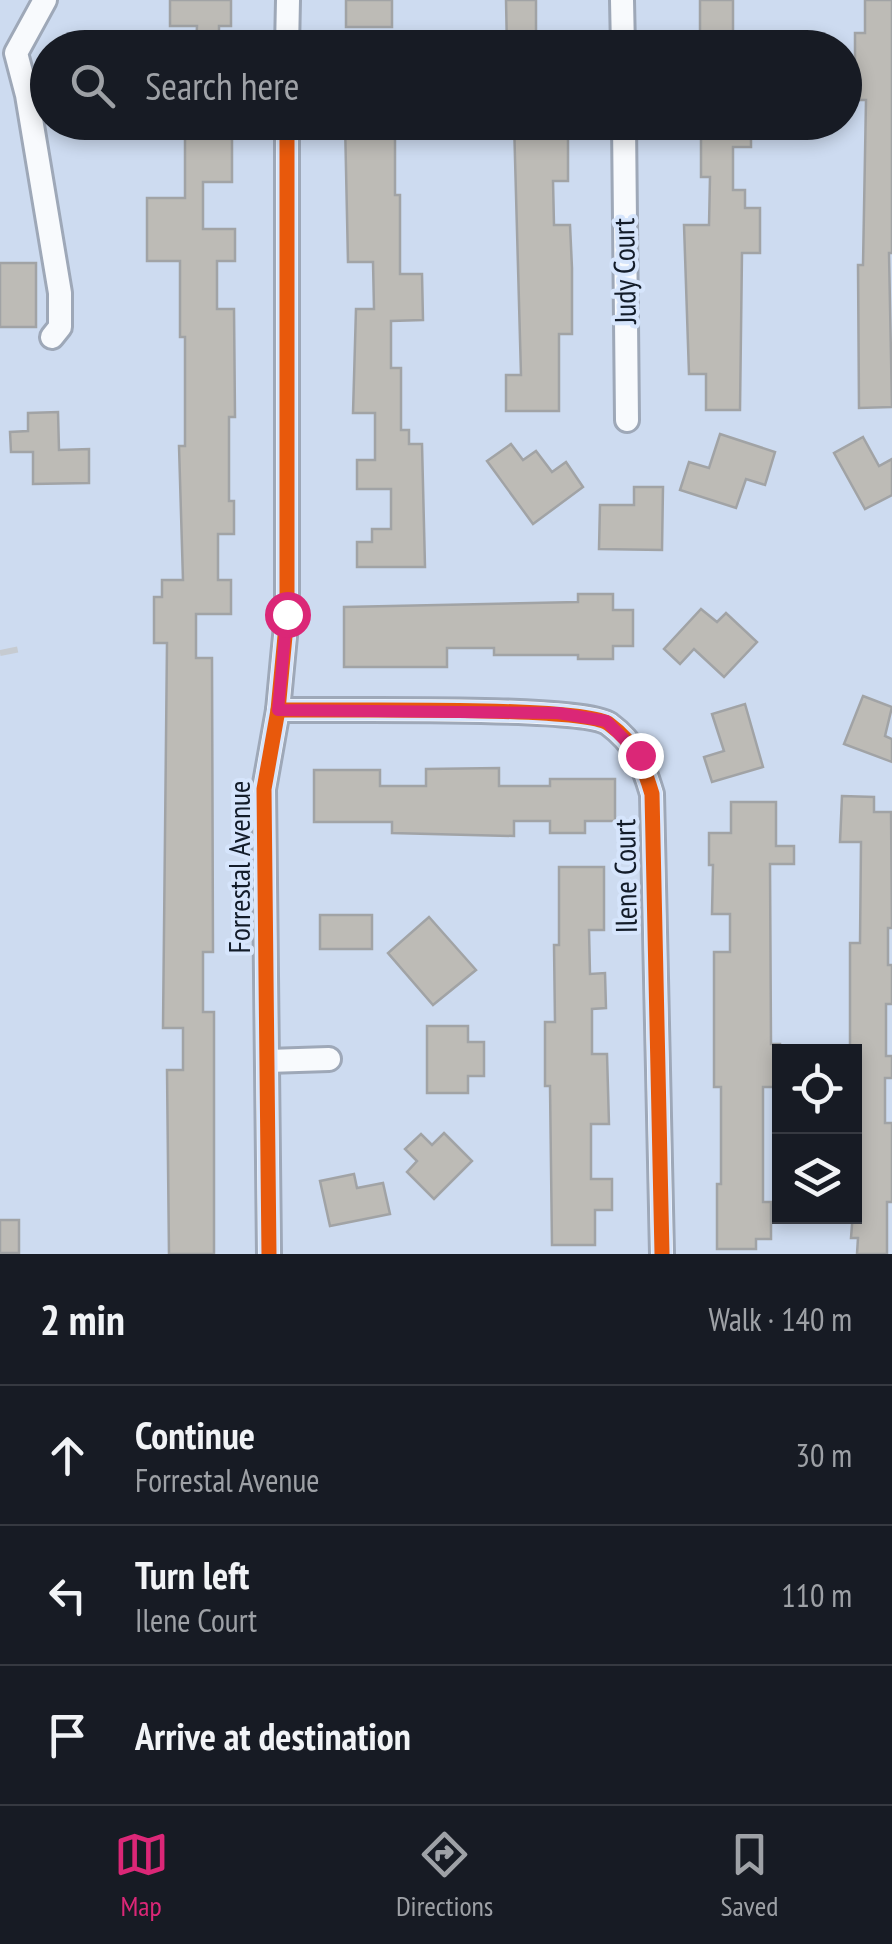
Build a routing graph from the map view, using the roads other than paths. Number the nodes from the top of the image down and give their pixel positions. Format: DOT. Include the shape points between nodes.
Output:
graph roads {
  1 [pos="45,0"];
  2 [pos="288,0"];
  3 [pos="622,0"];
  4 [pos="288,30"];
  5 [pos="623,30"];
  6 [pos="8,49"];
  7 [pos="30,118"];
  8 [pos="34,140"];
  9 [pos="288,140"];
  10 [pos="624,140"];
  11 [pos="52,336"];
  12 [pos="627,420"];
  13 [pos="278,710"];
  14 [pos="268,1060"];
  15 [pos="329,1060"];
  16 [pos="269,1254"];
  17 [pos="662,1254"];
  1 -- 6 [label="street"];
  2 -- 4 [label="street"];
  3 -- 5 [label="street"];
  6 -- 7 [label="street"];
  8 -- 11 [label="street" via="60,293 60,327"];
  9 -- 13 [label="street, Forrestal Avenue" via="287,614"];
  10 -- 12 [label="street, Judy Court"];
  13 -- 14 [label="street, Forrestal Avenue" via="264,789"];
  13 -- 17 [label="street, Ilene Court" via="558,713 606,721 640,755 652,794"];
  14 -- 15 [label="street"];
  14 -- 16 [label="street, Forrestal Avenue"];
}
